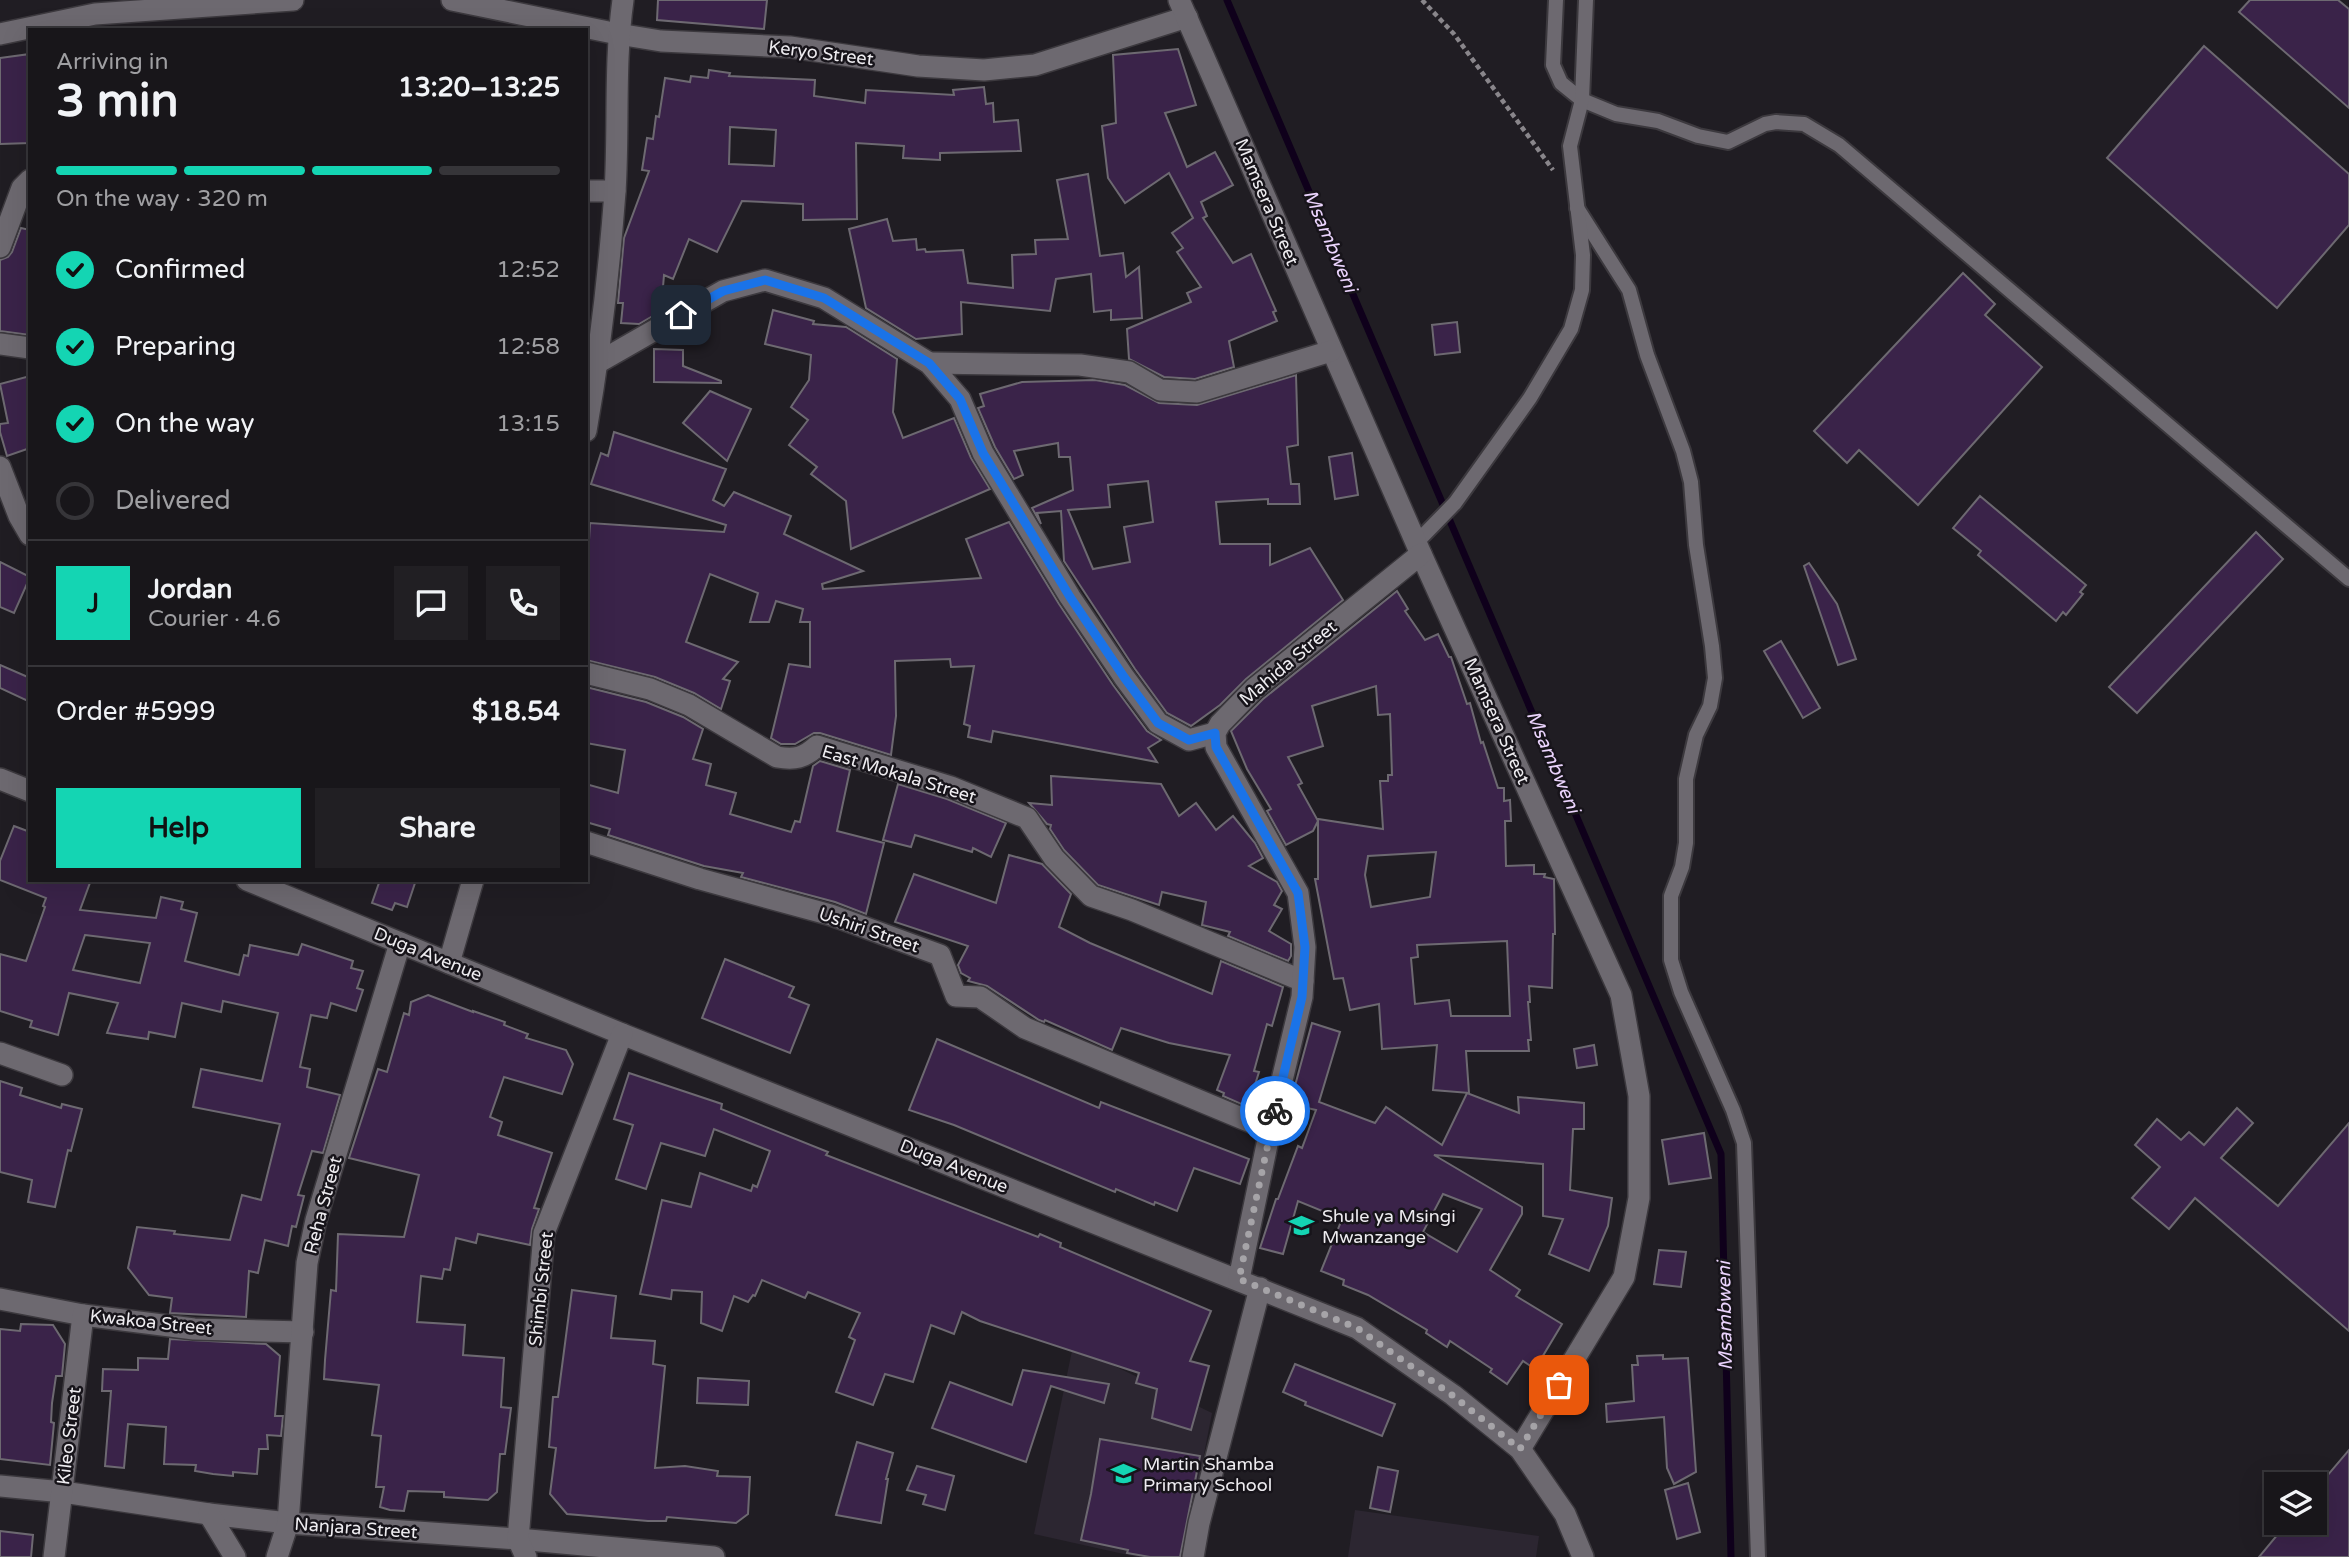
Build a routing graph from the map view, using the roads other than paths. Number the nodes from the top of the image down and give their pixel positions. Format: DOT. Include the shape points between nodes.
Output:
graph roads {
  1 [pos="293,0"];
  2 [pos="452,0"];
  3 [pos="623,0"];
  4 [pos="1556,0"];
  5 [pos="1586,0"];
  6 [pos="1183,8"];
  7 [pos="28,28"];
  8 [pos="28,28"];
  9 [pos="0,34"];
  10 [pos="618,34"];
  11 [pos="1582,100"];
  12 [pos="28,182"];
  13 [pos="588,191"];
  14 [pos="615,191"];
  15 [pos="1576,203"];
  16 [pos="0,247"];
  17 [pos="0,344"];
  18 [pos="28,348"];
  19 [pos="1331,351"];
  20 [pos="598,362"];
  21 [pos="929,363"];
  22 [pos="588,419"];
  23 [pos="0,467"];
  24 [pos="28,532"];
  25 [pos="1419,548"];
  26 [pos="2349,579"];
  27 [pos="588,674"];
  28 [pos="1215,733"];
  29 [pos="0,779"];
  30 [pos="28,790"];
  31 [pos="588,843"];
  32 [pos="252,882"];
  33 [pos="472,882"];
  34 [pos="400,943"];
  35 [pos="449,963"];
  36 [pos="1303,981"];
  37 [pos="622,1034"];
  38 [pos="0,1053"];
  39 [pos="62,1075"];
  40 [pos="1270,1130"];
  41 [pos="1239,1279"];
  42 [pos="1260,1287"];
  43 [pos="0,1299"];
  44 [pos="83,1315"];
  45 [pos="303,1332"];
  46 [pos="1520,1449"];
  47 [pos="0,1486"];
  48 [pos="63,1492"];
  49 [pos="209,1514"];
  50 [pos="288,1523"];
  51 [pos="522,1548"];
  52 [pos="54,1557"];
  53 [pos="235,1557"];
  54 [pos="277,1557"];
  55 [pos="714,1557"];
  56 [pos="1193,1557"];
  57 [pos="1583,1557"];
  58 [pos="1758,1557"];
  1 -- 8 [label="street" via="95,14"];
  2 -- 10 [label="street, Keryo Street"];
  3 -- 10 [label="street"];
  4 -- 11 [label="lane" via="1553,65 1561,83"];
  5 -- 11 [label="lane"];
  6 -- 10 [label="street, Keryo Street" via="1035,65 984,70 918,66 790,47 661,41"];
  6 -- 19 [label="street, Mamsera Street"];
  7 -- 9 [label="street"];
  10 -- 14 [label="street"];
  11 -- 15 [label="lane" via="1570,146"];
  11 -- 26 [label="lane" via="1616,114 1728,142 1776,122 1804,124 1839,145"];
  12 -- 16 [label="street"];
  13 -- 14 [label="street"];
  14 -- 20 [label="street"];
  15 -- 25 [label="lane" via="1583,290 1571,329 1531,398"];
  15 -- 58 [label="lane" via="1629,290 1691,482 1715,678 1686,779 1686,843 1671,896 1671,960 1744,1143"];
  17 -- 18 [label="street"];
  19 -- 21 [label="street" via="1197,392 1160,390 1129,372 1080,365"];
  19 -- 25 [label="street, Mamsera Street"];
  20 -- 21 [label="street" via="723,291 765,280 824,298"];
  20 -- 22 [label="street"];
  21 -- 28 [label="street" via="960,399 983,453 1070,597 1158,723 1189,740"];
  23 -- 24 [label="street"];
  25 -- 28 [label="street, Mahida Street" via="1254,689"];
  25 -- 46 [label="street, Mamsera Street" via="1621,995 1639,1096 1639,1198 1624,1277"];
  27 -- 36 [label="street, East Mokala Street" via="650,689 689,705 778,757 792,760 817,746 951,787 1027,818 1054,858 1091,896"];
  28 -- 36 [label="street" via="1216,747 1298,893 1305,947"];
  29 -- 30 [label="street"];
  31 -- 40 [label="street, Ushiri Street" via="831,915 940,955 956,996 980,997 1025,1028"];
  32 -- 34 [label="street, Duga Avenue"];
  33 -- 35 [label="street"];
  34 -- 35 [label="street, Duga Avenue"];
  34 -- 45 [label="street, Reha Street" via="316,1220 307,1264"];
  35 -- 37 [label="street, Duga Avenue"];
  36 -- 40 [label="street"];
  37 -- 41 [label="street, Duga Avenue"];
  37 -- 51 [label="street, Shimbi Street" via="544,1233"];
  38 -- 39 [label="street"];
  40 -- 41 [label="street"];
  41 -- 42 [label="street, Duga Avenue"];
  42 -- 46 [label="street, Duga Avenue" via="1357,1328"];
  42 -- 56 [label="street"];
  43 -- 44 [label="street, Kwakoa Street"];
  44 -- 45 [label="street, Kwakoa Street" via="194,1329"];
  44 -- 48 [label="street, Kileo Street"];
  45 -- 50 [label="street, Reha Street"];
  46 -- 57 [label="street, Duga Avenue" via="1565,1514"];
  47 -- 48 [label="street, Nanjara Street"];
  48 -- 49 [label="street, Nanjara Street"];
  48 -- 52 [label="street, Kileo Street"];
  49 -- 50 [label="street, Nanjara Street"];
  49 -- 53 [label="street"];
  50 -- 51 [label="street, Nanjara Street"];
  50 -- 54 [label="street, Reha Street"];
  51 -- 55 [label="street, Nanjara Street"];
}
